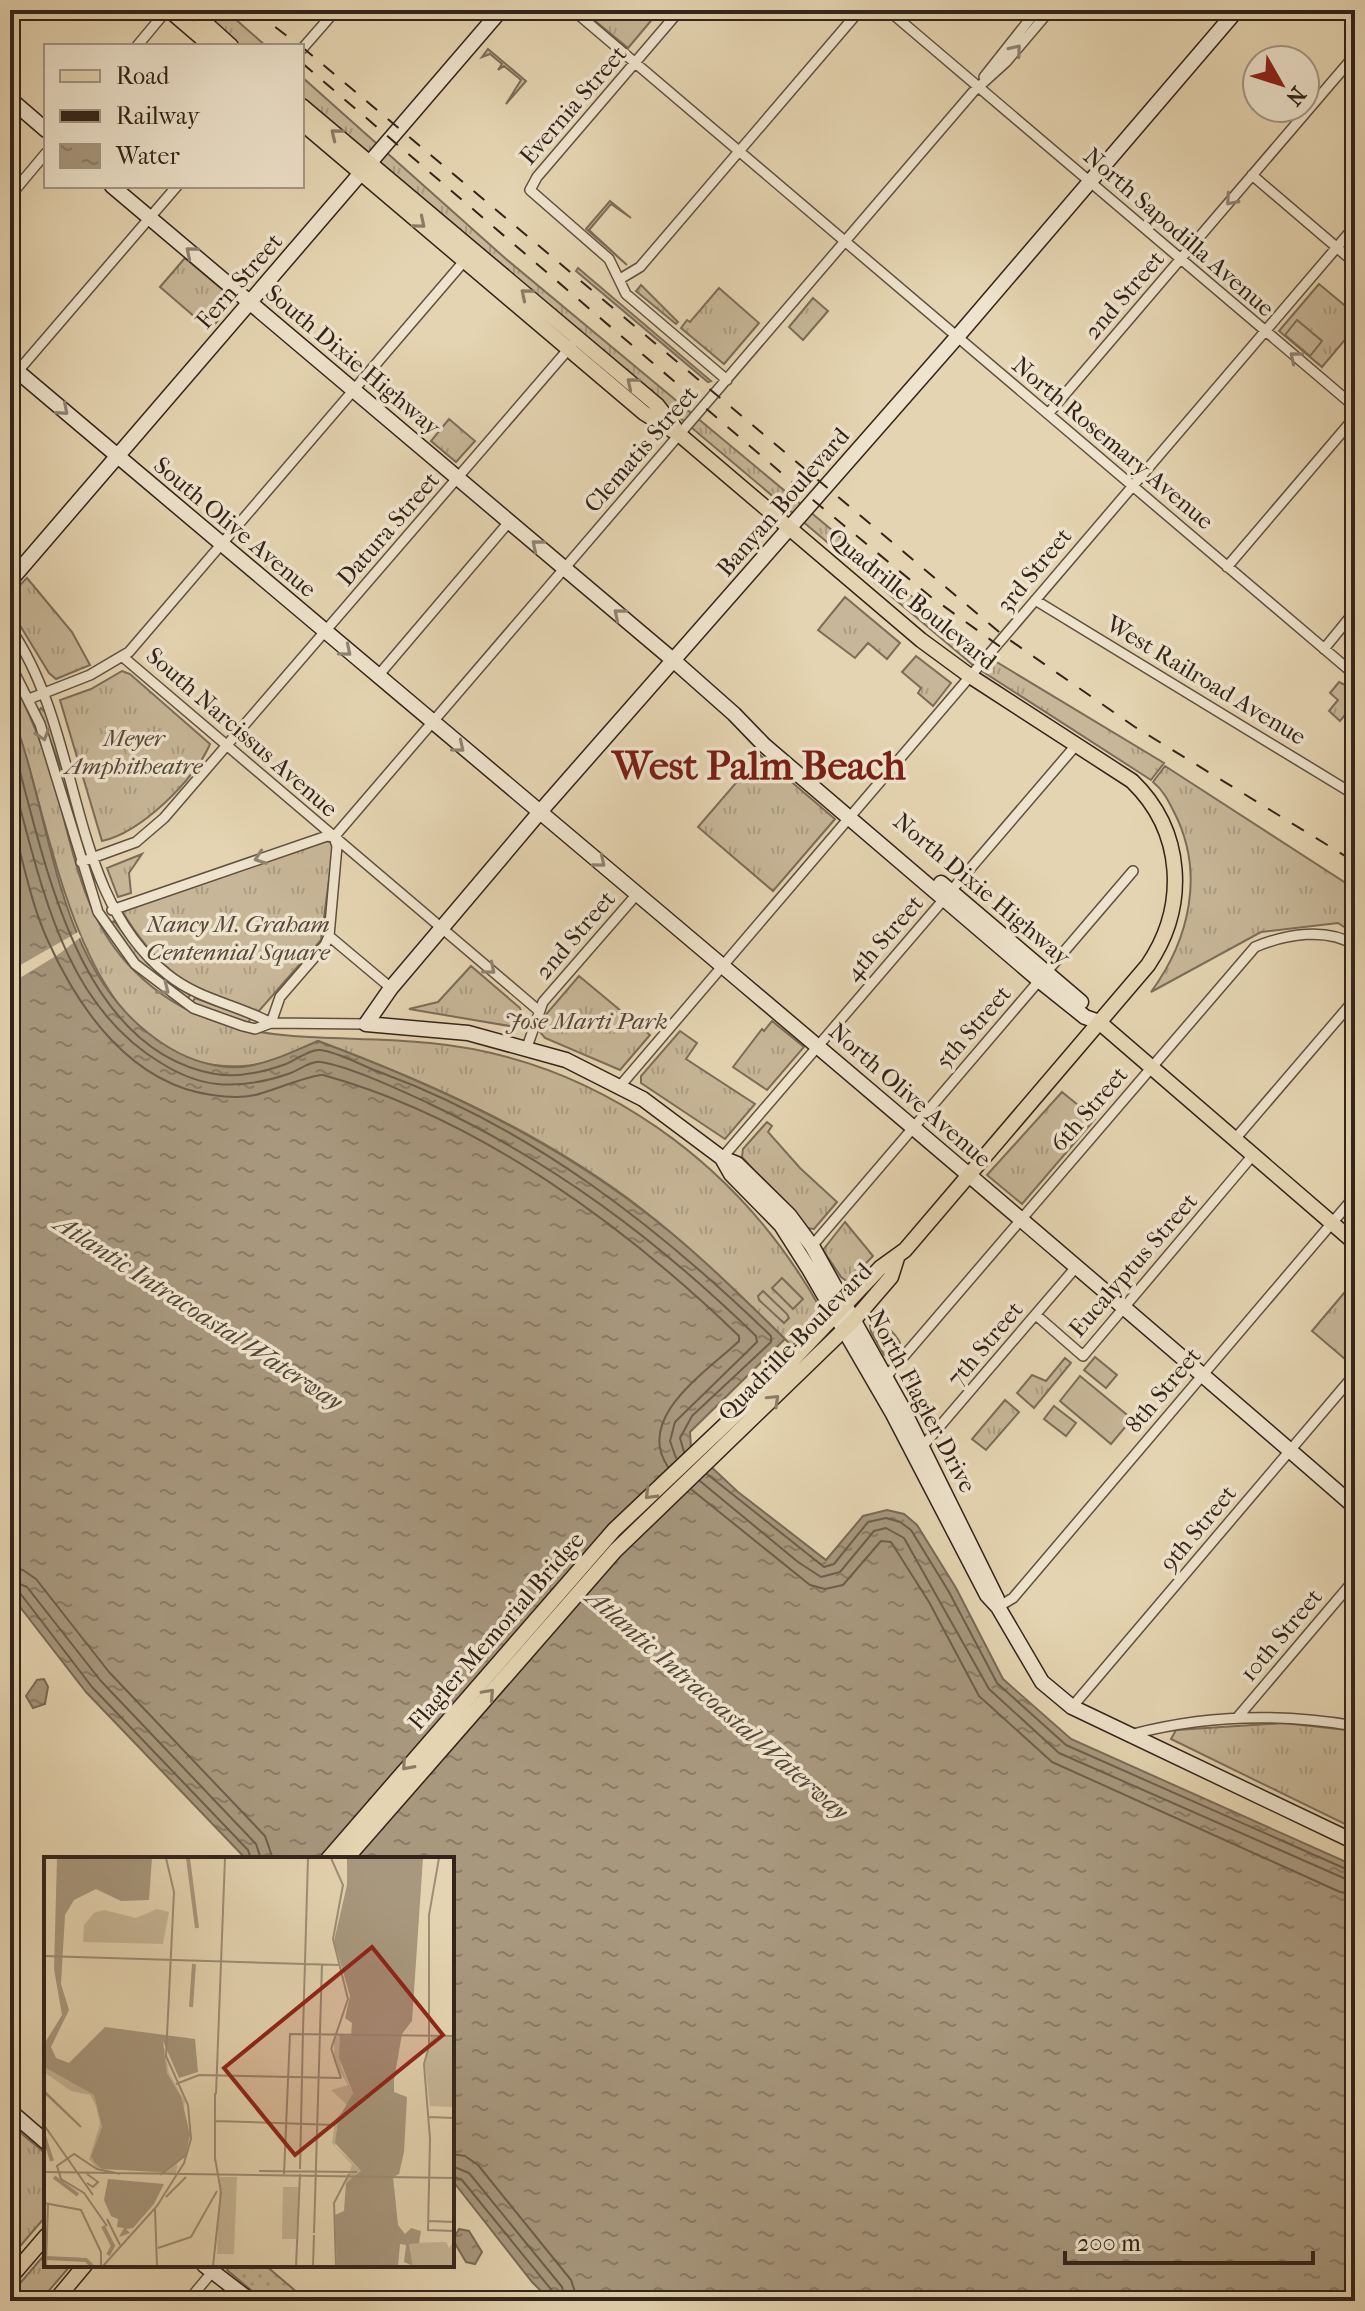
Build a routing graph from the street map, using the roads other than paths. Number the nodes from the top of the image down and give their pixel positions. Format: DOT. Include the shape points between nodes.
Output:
graph roads {
  1 [pos="168,10"];
  2 [pos="191,10"];
  3 [pos="336,10"];
  4 [pos="501,10"];
  5 [pos="573,10"];
  6 [pos="680,10"];
  7 [pos="860,10"];
  8 [pos="888,10"];
  9 [pos="1037,10"];
  10 [pos="1050,10"];
  11 [pos="1237,10"];
  12 [pos="139,44"];
  13 [pos="209,44"];
  14 [pos="229,44"];
  15 [pos="304,47"];
  16 [pos="1353,61"];
  17 [pos="635,63"];
  18 [pos="978,87"];
  19 [pos="10,99"];
  20 [pos="304,108"];
  21 [pos="304,124"];
  22 [pos="44,128"];
  23 [pos="739,151"];
  24 [pos="44,155"];
  25 [pos="366,167"];
  26 [pos="1252,175"];
  27 [pos="1090,183"];
  28 [pos="114,188"];
  29 [pos="175,188"];
  30 [pos="10,196"];
  31 [pos="150,217"];
  32 [pos="1355,226"];
  33 [pos="845,242"];
  34 [pos="1337,247"];
  35 [pos="469,256"];
  36 [pos="1180,259"];
  37 [pos="1355,263"];
  38 [pos="620,279"];
  39 [pos="250,302"];
  40 [pos="1264,331"];
  41 [pos="957,337"];
  42 [pos="573,343"];
  43 [pos="14,368"];
  44 [pos="727,380"];
  45 [pos="353,390"];
  46 [pos="1355,407"];
  47 [pos="1048,414"];
  48 [pos="1355,417"];
  49 [pos="680,435"];
  50 [pos="117,455"];
  51 [pos="458,479"];
  52 [pos="1132,486"];
  53 [pos="509,522"];
  54 [pos="789,528"];
  55 [pos="221,544"];
  56 [pos="1227,567"];
  57 [pos="565,568"];
  58 [pos="10,581"];
  59 [pos="1035,600"];
  60 [pos="1355,611"];
  61 [pos="10,628"];
  62 [pos="325,633"];
  63 [pos="1324,649"];
  64 [pos="123,657"];
  65 [pos="673,660"];
  66 [pos="10,664"];
  67 [pos="1355,675"];
  68 [pos="970,676"];
  69 [pos="377,677"];
  70 [pos="46,693"];
  71 [pos="29,699"];
  72 [pos="431,723"];
  73 [pos="230,744"];
  74 [pos="1077,744"];
  75 [pos="1355,795"];
  76 [pos="539,813"];
  77 [pos="852,814"];
  78 [pos="334,837"];
  79 [pos="92,859"];
  80 [pos="81,862"];
  81 [pos="1133,871"];
  82 [pos="637,894"];
  83 [pos="948,895"];
  84 [pos="112,910"];
  85 [pos="441,928"];
  86 [pos="329,936"];
  87 [pos="1355,945"];
  88 [pos="723,966"];
  89 [pos="1043,976"];
  90 [pos="391,988"];
  91 [pos="1355,999"];
  92 [pos="538,1010"];
  93 [pos="1099,1022"];
  94 [pos="271,1023"];
  95 [pos="366,1024"];
  96 [pos="818,1045"];
  97 [pos="527,1047"];
  98 [pos="1151,1066"];
  99 [pos="620,1086"];
  100 [pos="913,1127"];
  101 [pos="1235,1139"];
  102 [pos="1253,1155"];
  103 [pos="722,1158"];
  104 [pos="968,1174"];
  105 [pos="1355,1196"];
  106 [pos="1021,1219"];
  107 [pos="1332,1223"];
  108 [pos="1355,1243"];
  109 [pos="812,1246"];
  110 [pos="1077,1266"];
  111 [pos="1124,1307"];
  112 [pos="1036,1315"];
  113 [pos="845,1318"];
  114 [pos="1355,1374"];
  115 [pos="1203,1375"];
  116 [pos="886,1377"];
  117 [pos="711,1447"];
  118 [pos="922,1447"];
  119 [pos="1290,1450"];
  120 [pos="1355,1507"];
  121 [pos="1355,1579"];
  122 [pos="998,1607"];
  123 [pos="1072,1707"];
  124 [pos="1237,1718"];
  125 [pos="1355,1726"];
  126 [pos="1129,1735"];
  127 [pos="1355,1842"];
  128 [pos="330,1857"];
  129 [pos="348,1857"];
  130 [pos="10,2111"];
  131 [pos="44,2140"];
  132 [pos="44,2238"];
  133 [pos="83,2267"];
  134 [pos="212,2267"];
  135 [pos="10,2278"];
  136 [pos="55,2301"];
  137 [pos="188,2301"];
  138 [pos="251,2301"];
  1 -- 12 [label="street"];
  1 -- 13 [label="main road"];
  2 -- 14 [label="main road"];
  3 -- 15 [label="street"];
  4 -- 25 [label="street, Fern Street"];
  5 -- 17 [label="street, North Rosemary Avenue"];
  6 -- 17 [label="street, Evernia Street"];
  7 -- 23 [label="street"];
  8 -- 18 [label="street, North Sapodilla Avenue"];
  9 -- 18 [label="street, Clematis Street"];
  18 -- 10 [label="street, Clematis Street, one-way"];
  11 -- 27 [label="street, Banyan Boulevard"];
  16 -- 26 [label="street, 2nd Street"];
  17 -- 23 [label="street, North Rosemary Avenue"];
  17 -- 38 [label="street, Evernia Street" via="530,190 609,259"];
  18 -- 27 [label="street, North Sapodilla Avenue"];
  18 -- 33 [label="street, Clematis Street"];
  19 -- 22 [label="street"];
  25 -- 20 [label="main road, Quadrille Boulevard, one-way"];
  21 -- 25 [label="main road, Quadrille Boulevard"];
  23 -- 33 [label="street, North Rosemary Avenue"];
  23 -- 38 [label="street" via="640,267"];
  24 -- 30 [label="street"];
  25 -- 35 [label="main road, Quadrille Boulevard"];
  25 -- 39 [label="street, Fern Street"];
  26 -- 34 [label="street"];
  26 -- 36 [label="street, 2nd Street, one-way"];
  27 -- 36 [label="street, North Sapodilla Avenue"];
  27 -- 41 [label="street, Banyan Boulevard"];
  28 -- 31 [label="street, South Dixie Highway"];
  29 -- 31 [label="street"];
  39 -- 31 [label="street, South Dixie Highway, one-way"];
  31 -- 43 [label="street"];
  32 -- 34 [label="street, 3rd Street"];
  33 -- 41 [label="street, North Rosemary Avenue"];
  33 -- 44 [label="street, Clematis Street"];
  34 -- 37 [label="street"];
  34 -- 40 [label="street, 3rd Street"];
  35 -- 42 [label="main road, Quadrille Boulevard"];
  35 -- 45 [label="street"];
  36 -- 40 [label="street, North Sapodilla Avenue"];
  36 -- 47 [label="street, 2nd Street"];
  38 -- 44 [label="street" via="626,294"];
  39 -- 45 [label="street, South Dixie Highway"];
  39 -- 50 [label="street, Fern Street"];
  46 -- 40 [label="street, North Sapodilla Avenue, one-way"];
  40 -- 52 [label="street, 3rd Street"];
  41 -- 47 [label="street, North Rosemary Avenue"];
  41 -- 54 [label="street, Banyan Boulevard"];
  42 -- 49 [label="main road, Quadrille Boulevard" via="657,405"];
  42 -- 51 [label="street, Datura Street"];
  43 -- 50 [label="street, South Olive Avenue, one-way"];
  44 -- 49 [label="street, Clematis Street"];
  45 -- 51 [label="street, South Dixie Highway"];
  45 -- 55 [label="street"];
  47 -- 52 [label="street, North Rosemary Avenue"];
  48 -- 56 [label="street"];
  49 -- 54 [label="main road, Quadrille Boulevard"];
  49 -- 57 [label="street, Clematis Street"];
  50 -- 55 [label="street, South Olive Avenue"];
  50 -- 58 [label="street, Fern Street"];
  51 -- 53 [label="street, South Dixie Highway"];
  51 -- 62 [label="street, Datura Street"];
  52 -- 56 [label="street, North Rosemary Avenue"];
  52 -- 59 [label="street, 3rd Street"];
  57 -- 53 [label="street, South Dixie Highway, one-way"];
  53 -- 69 [label="street"];
  54 -- 65 [label="street, Banyan Boulevard"];
  54 -- 68 [label="main road, Quadrille Boulevard"];
  55 -- 62 [label="street, South Olive Avenue"];
  55 -- 64 [label="street"];
  56 -- 63 [label="street, North Rosemary Avenue"];
  65 -- 57 [label="street, North Dixie Highway, one-way"];
  57 -- 72 [label="street, Clematis Street"];
  59 -- 68 [label="street, 3rd Street"];
  59 -- 75 [label="street, West Railroad Avenue"];
  60 -- 63 [label="street"];
  61 -- 70 [label="street, North Flagler Drive"];
  62 -- 69 [label="street, South Olive Avenue, one-way"];
  62 -- 73 [label="street, Datura Street"];
  63 -- 67 [label="street, North Rosemary Avenue"];
  64 -- 70 [label="street"];
  64 -- 73 [label="street, South Narcissus Avenue"];
  65 -- 76 [label="street, Banyan Boulevard"];
  65 -- 77 [label="street, North Dixie Highway" via="756,737"];
  66 -- 71 [label="street, North Flagler Drive"];
  68 -- 74 [label="main road, Quadrille Boulevard"];
  68 -- 77 [label="street, 3rd Street"];
  69 -- 72 [label="street, South Olive Avenue"];
  70 -- 71 [label="street"];
  70 -- 79 [label="street, North Flagler Drive"];
  71 -- 80 [label="street, North Flagler Drive, one-way"];
  72 -- 76 [label="street, North Olive Avenue, one-way"];
  72 -- 78 [label="street, Clematis Street"];
  73 -- 78 [label="street, South Narcissus Avenue"];
  73 -- 79 [label="street, Datura Street" via="147,835"];
  74 -- 83 [label="street, 4th Street"];
  74 -- 93 [label="main road, Quadrille Boulevard" via="1132,781 1160,816 1175,866 1173,912 1156,953"];
  76 -- 82 [label="street, North Olive Avenue, one-way"];
  76 -- 85 [label="street, Banyan Boulevard"];
  77 -- 83 [label="street, North Dixie Highway"];
  77 -- 88 [label="street, 3rd Street"];
  78 -- 84 [label="street, one-way"];
  78 -- 85 [label="street, South Narcissus Avenue"];
  78 -- 86 [label="street"];
  79 -- 80 [label="street, Datura Street"];
  79 -- 84 [label="street, North Flagler Drive"];
  80 -- 94 [label="street, North Flagler Drive, one-way" via="98,912 121,949 159,986 203,1013 255,1029"];
  81 -- 89 [label="street, 5th Street"];
  82 -- 88 [label="street, North Olive Avenue"];
  82 -- 92 [label="street, 2nd Street"];
  83 -- 89 [label="street, North Dixie Highway"];
  83 -- 96 [label="street, 4th Street"];
  84 -- 94 [label="street, North Flagler Drive" via="157,965 208,999"];
  85 -- 90 [label="street, Banyan Boulevard"];
  85 -- 92 [label="street, South Narcissus Avenue, one-way"];
  86 -- 90 [label="street"];
  86 -- 94 [label="street" via="280,997"];
  87 -- 98 [label="street, 6th Street" via="1328,933 1273,939 1255,947"];
  88 -- 96 [label="street, North Olive Avenue"];
  88 -- 99 [label="street, 3rd Street"];
  89 -- 93 [label="street, North Dixie Highway" via="1085,1017"];
  89 -- 100 [label="street, 5th Street"];
  90 -- 95 [label="street, Banyan Boulevard"];
  91 -- 101 [label="street"];
  92 -- 97 [label="street, 2nd Street"];
  93 -- 98 [label="main road, North Dixie Highway"];
  93 -- 104 [label="main road, Quadrille Boulevard"];
  94 -- 95 [label="street, North Flagler Drive"];
  95 -- 97 [label="street, North Flagler Drive" via="437,1028"];
  96 -- 100 [label="street, North Olive Avenue"];
  96 -- 103 [label="street, 4th Street"];
  97 -- 99 [label="street, North Flagler Drive"];
  98 -- 101 [label="main road, North Dixie Highway"];
  98 -- 106 [label="street, 6th Street"];
  99 -- 103 [label="street, North Flagler Drive"];
  100 -- 104 [label="street, North Olive Avenue"];
  100 -- 109 [label="street, 5th Street"];
  101 -- 102 [label="main road, North Dixie Highway"];
  102 -- 107 [label="main road, North Dixie Highway"];
  102 -- 111 [label="street, Eucalyptus Street"];
  103 -- 109 [label="street, North Flagler Drive" via="737,1164"];
  103 -- 113 [label="street, North Flagler Drive" via="781,1225"];
  104 -- 106 [label="street, North Olive Avenue"];
  104 -- 113 [label="main road, Quadrille Boulevard" via="897,1258 880,1268"];
  105 -- 107 [label="street, 8th Street"];
  106 -- 110 [label="street, North Olive Avenue"];
  106 -- 116 [label="street, 6th Street"];
  107 -- 108 [label="main road, North Dixie Highway"];
  107 -- 115 [label="street, 8th Street"];
  109 -- 113 [label="street, North Flagler Drive"];
  110 -- 111 [label="street, North Olive Avenue"];
  110 -- 112 [label="street, 7th Street"];
  111 -- 112 [label="street, Eucalyptus Street" via="1083,1356"];
  111 -- 115 [label="street, North Olive Avenue"];
  112 -- 118 [label="street, 7th Street"];
  113 -- 116 [label="street, North Flagler Drive"];
  113 -- 117 [label="main road, Quadrille Boulevard"];
  113 -- 122 [label="street, North Flagler Drive" via="987,1595"];
  114 -- 119 [label="street, 9th Street"];
  115 -- 119 [label="street, North Olive Avenue"];
  115 -- 122 [label="street, 8th Street" via="1013,1598"];
  116 -- 118 [label="street, North Flagler Drive"];
  117 -- 128 [label="main road, Flagler Memorial Bridge, one-way" via="601,1545"];
  129 -- 117 [label="main road, Flagler Memorial Bridge, one-way"];
  118 -- 122 [label="street, North Flagler Drive" via="995,1591"];
  119 -- 120 [label="street, North Olive Avenue"];
  119 -- 123 [label="street, 9th Street"];
  121 -- 124 [label="street, 10th Street"];
  122 -- 123 [label="street, North Flagler Drive" via="1042,1682"];
  123 -- 126 [label="street, North Flagler Drive"];
  124 -- 125 [label="street" via="1299,1718"];
  124 -- 126 [label="street"];
  126 -- 127 [label="street, North Flagler Drive"];
  130 -- 131 [label="street"];
  132 -- 135 [label="main road"];
  133 -- 136 [label="main road"];
  134 -- 137 [label="street"];
  134 -- 138 [label="street"];
}
